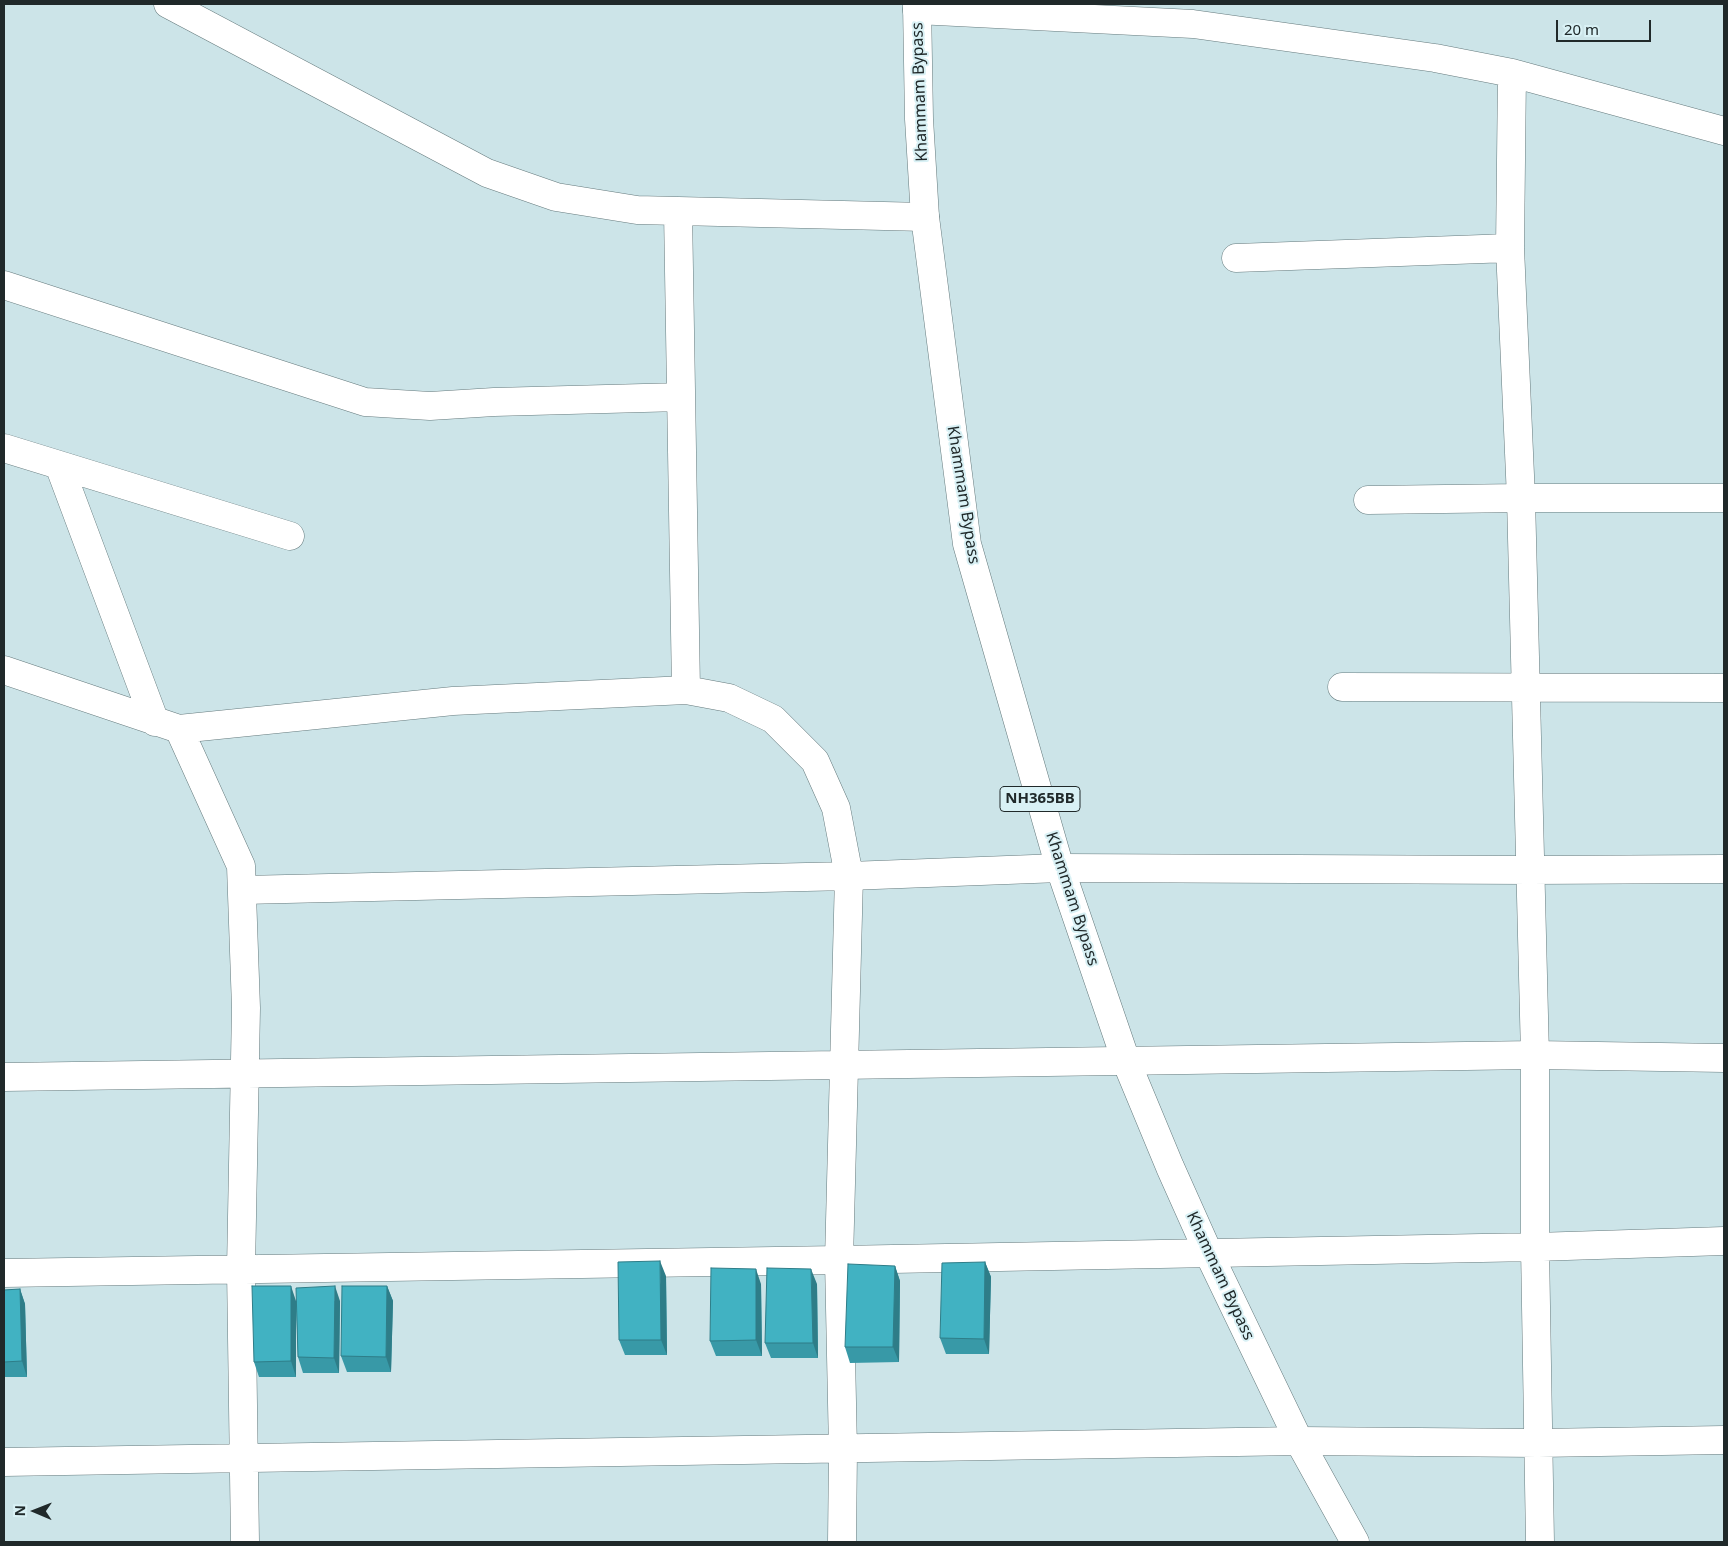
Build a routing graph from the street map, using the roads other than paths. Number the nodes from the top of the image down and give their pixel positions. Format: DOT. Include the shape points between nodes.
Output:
graph roads {
  1 [pos="168,4"];
  2 [pos="917,7"];
  3 [pos="1512,73"];
  4 [pos="1724,131"];
  5 [pos="678,211"];
  6 [pos="925,217"];
  7 [pos="1510,248"];
  8 [pos="1236,258"];
  9 [pos="4,285"];
  10 [pos="681,397"];
  11 [pos="4,448"];
  12 [pos="59,465"];
  13 [pos="1521,498"];
  14 [pos="1724,498"];
  15 [pos="1368,500"];
  16 [pos="290,536"];
  17 [pos="4,670"];
  18 [pos="1342,687"];
  19 [pos="1525,688"];
  20 [pos="1724,688"];
  21 [pos="686,690"];
  22 [pos="167,726"];
  23 [pos="1060,868"];
  24 [pos="1724,869"];
  25 [pos="1530,870"];
  26 [pos="849,876"];
  27 [pos="243,890"];
  28 [pos="1534,1055"];
  29 [pos="1724,1058"];
  30 [pos="1126,1060"];
  31 [pos="844,1066"];
  32 [pos="245,1075"];
  33 [pos="4,1077"];
  34 [pos="1724,1241"];
  35 [pos="1535,1247"];
  36 [pos="1208,1252"];
  37 [pos="838,1260"];
  38 [pos="241,1269"];
  39 [pos="4,1273"];
  40 [pos="1724,1440"];
  41 [pos="1299,1442"];
  42 [pos="1538,1443"];
  43 [pos="843,1450"];
  44 [pos="244,1459"];
  45 [pos="4,1462"];
  46 [pos="245,1542"];
  47 [pos="842,1542"];
  48 [pos="1355,1542"];
  49 [pos="1540,1542"];
  1 -- 5 [label="main road" via="487,173 556,197 637,210"];
  2 -- 3 [label="main road" via="1193,24 1435,58"];
  2 -- 6 [label="main road, Khammam Bypass / NH365BB"];
  3 -- 4 [label="main road"];
  3 -- 7 [label="main road"];
  5 -- 6 [label="main road"];
  5 -- 10 [label="main road"];
  6 -- 23 [label="main road, Khammam Bypass / NH365BB" via="967,544"];
  7 -- 8 [label="main road"];
  7 -- 13 [label="main road"];
  9 -- 10 [label="main road" via="365,402 430,406"];
  10 -- 21 [label="main road"];
  11 -- 12 [label="main road"];
  12 -- 16 [label="main road"];
  12 -- 22 [label="main road"];
  13 -- 14 [label="main road"];
  13 -- 15 [label="main road"];
  13 -- 19 [label="main road"];
  17 -- 22 [label="main road"];
  18 -- 19 [label="main road"];
  19 -- 20 [label="main road"];
  19 -- 25 [label="main road"];
  21 -- 22 [label="main road" via="453,700"];
  21 -- 26 [label="main road" via="729,698 773,719 815,761 836,808"];
  22 -- 27 [label="main road" via="242,866"];
  23 -- 25 [label="main road"];
  23 -- 26 [label="main road"];
  23 -- 30 [label="main road, Khammam Bypass / NH365BB"];
  24 -- 25 [label="main road"];
  25 -- 28 [label="main road"];
  26 -- 27 [label="main road"];
  26 -- 31 [label="main road"];
  27 -- 32 [label="main road"];
  28 -- 29 [label="main road"];
  28 -- 30 [label="main road"];
  28 -- 35 [label="main road"];
  30 -- 31 [label="main road"];
  30 -- 36 [label="main road, Khammam Bypass / NH365BB"];
  31 -- 32 [label="main road"];
  31 -- 37 [label="main road"];
  32 -- 33 [label="main road"];
  32 -- 38 [label="main road"];
  34 -- 35 [label="main road"];
  35 -- 36 [label="main road"];
  35 -- 42 [label="main road"];
  36 -- 37 [label="main road"];
  36 -- 41 [label="main road, Khammam Bypass / NH365BB"];
  37 -- 38 [label="main road"];
  37 -- 43 [label="main road"];
  38 -- 39 [label="main road"];
  38 -- 44 [label="main road"];
  40 -- 42 [label="main road"];
  41 -- 42 [label="main road"];
  41 -- 43 [label="main road"];
  41 -- 48 [label="main road, Khammam Bypass / NH365BB"];
  42 -- 49 [label="main road"];
  43 -- 44 [label="main road"];
  43 -- 47 [label="main road"];
  44 -- 45 [label="main road"];
  44 -- 46 [label="main road"];
}
